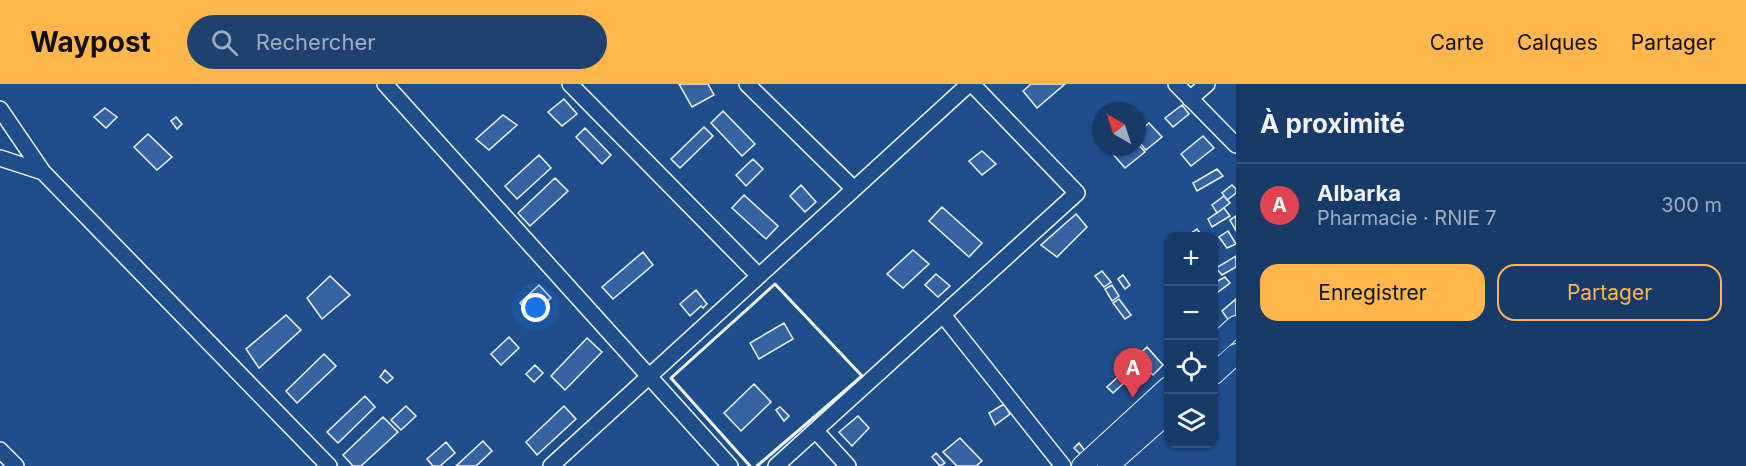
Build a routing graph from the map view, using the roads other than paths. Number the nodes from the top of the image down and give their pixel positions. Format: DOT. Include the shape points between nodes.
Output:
graph roads {
  1 [pos="385,84"];
  2 [pos="747,84"];
  3 [pos="970,84"];
  4 [pos="1176,84"];
  5 [pos="1207,84"];
  6 [pos="573,85"];
  7 [pos="1190,99"];
  8 [pos="0,109"];
  9 [pos="1236,145"];
  10 [pos="0,158"];
  11 [pos="44,172"];
  12 [pos="854,189"];
  13 [pos="759,276"];
  14 [pos="943,315"];
  15 [pos="1236,326"];
  16 [pos="1218,342"];
  17 [pos="1236,354"];
  18 [pos="1218,370"];
  19 [pos="649,377"];
  20 [pos="1164,391"];
  21 [pos="1164,417"];
  22 [pos="816,431"];
  23 [pos="0,450"];
  24 [pos="16,466"];
  25 [pos="329,466"];
  26 [pos="551,466"];
  27 [pos="730,466"];
  28 [pos="777,466"];
  29 [pos="848,466"];
  30 [pos="1063,466"];
  31 [pos="1082,466"];
  32 [pos="1108,466"];
  1 -- 19 [label="street"];
  2 -- 12 [label="street"];
  3 -- 12 [label="street"];
  3 -- 14 [label="street" via="1077,193"];
  4 -- 7 [label="street"];
  5 -- 7 [label="street"];
  6 -- 13 [label="street"];
  7 -- 9 [label="street"];
  8 -- 11 [label="street"];
  10 -- 11 [label="street"];
  11 -- 25 [label="street"];
  12 -- 13 [label="street"];
  13 -- 19 [label="street"];
  14 -- 22 [label="street"];
  14 -- 30 [label="street"];
  15 -- 16 [label="main road"];
  17 -- 18 [label="main road"];
  19 -- 26 [label="street"];
  19 -- 27 [label="street"];
  20 -- 31 [label="main road"];
  21 -- 32 [label="main road"];
  22 -- 28 [label="street"];
  22 -- 29 [label="street"];
  23 -- 24 [label="street"];
}
